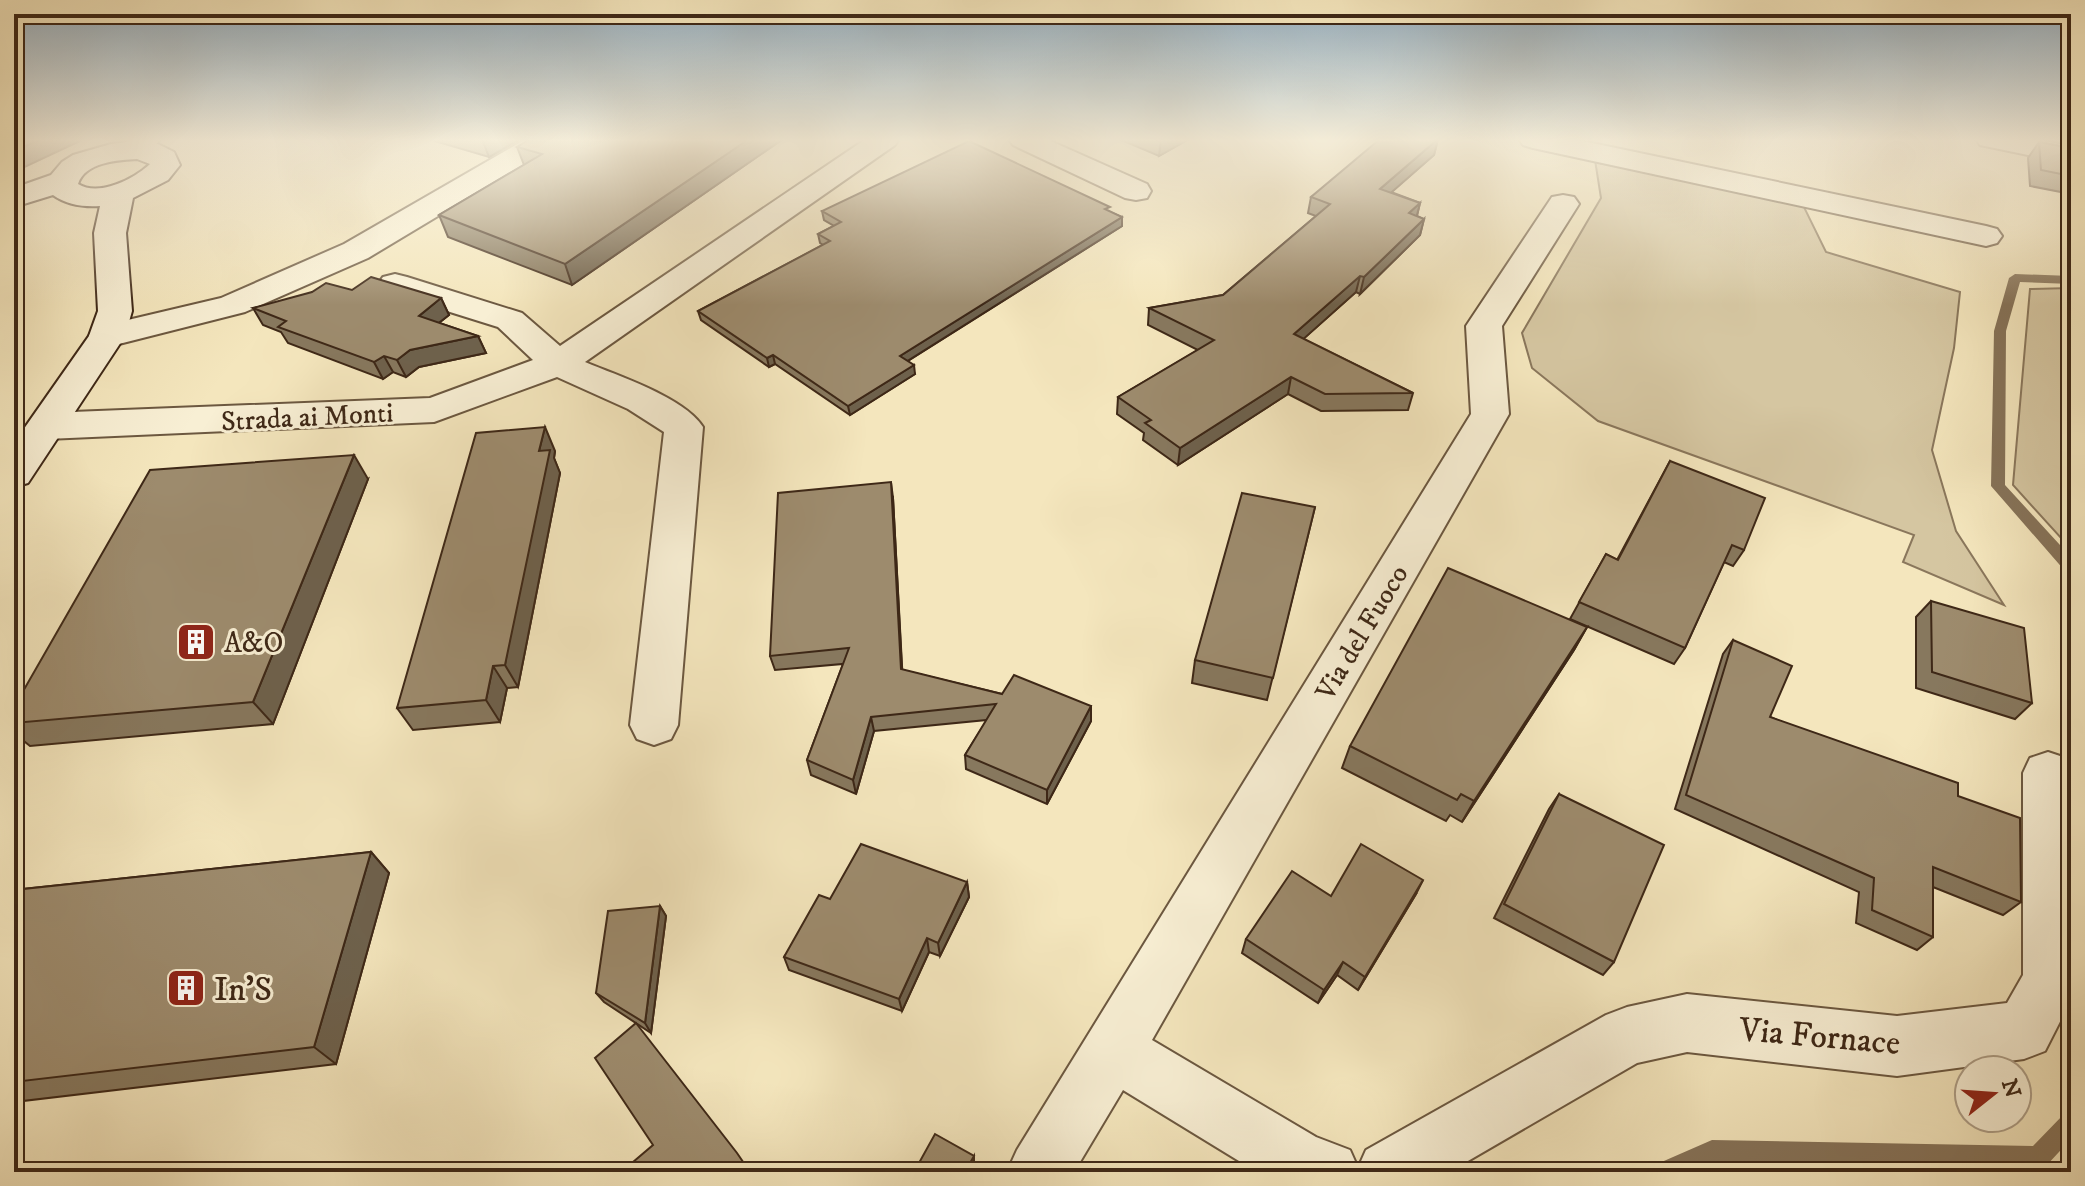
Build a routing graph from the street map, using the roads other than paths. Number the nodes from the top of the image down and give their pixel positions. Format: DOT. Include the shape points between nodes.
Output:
graph roads {
  1 [pos="70,194"];
  2 [pos="99,194"];
  3 [pos="119,194"];
  4 [pos="452,194"];
  5 [pos="805,194"];
  6 [pos="1791,194"];
  7 [pos="1563,204"];
  8 [pos="1986,236"];
  9 [pos="395,284"];
  10 [pos="107,336"];
  11 [pos="558,364"];
  12 [pos="47,426"];
  13 [pos="14,473"];
  14 [pos="654,725"];
  15 [pos="2048,773"];
  16 [pos="1113,1050"];
  17 [pos="1039,1172"];
  18 [pos="1328,1172"];
  19 [pos="1388,1172"];
  1 -- 2 [label="street"];
  3 -- 10 [label="street" via="110,233 115,311"];
  4 -- 10 [label="street" via="356,251 233,305"];
  5 -- 11 [label="street, Strada ai Monti"];
  6 -- 8 [label="street"];
  7 -- 16 [label="street, Via del Fuoco" via="1484,326 1490,414"];
  9 -- 11 [label="street" via="510,320"];
  10 -- 12 [label="street"];
  11 -- 12 [label="street, Strada ai Monti" via="434,410"];
  11 -- 14 [label="street" via="641,400 684,427"];
  12 -- 13 [label="street"];
  15 -- 19 [label="street, Via Fornace" via="2051,980 2024,1030 1897,1046 1687,1023 1627,1036"];
  16 -- 17 [label="street"];
  16 -- 18 [label="street" via="1302,1164"];
}
